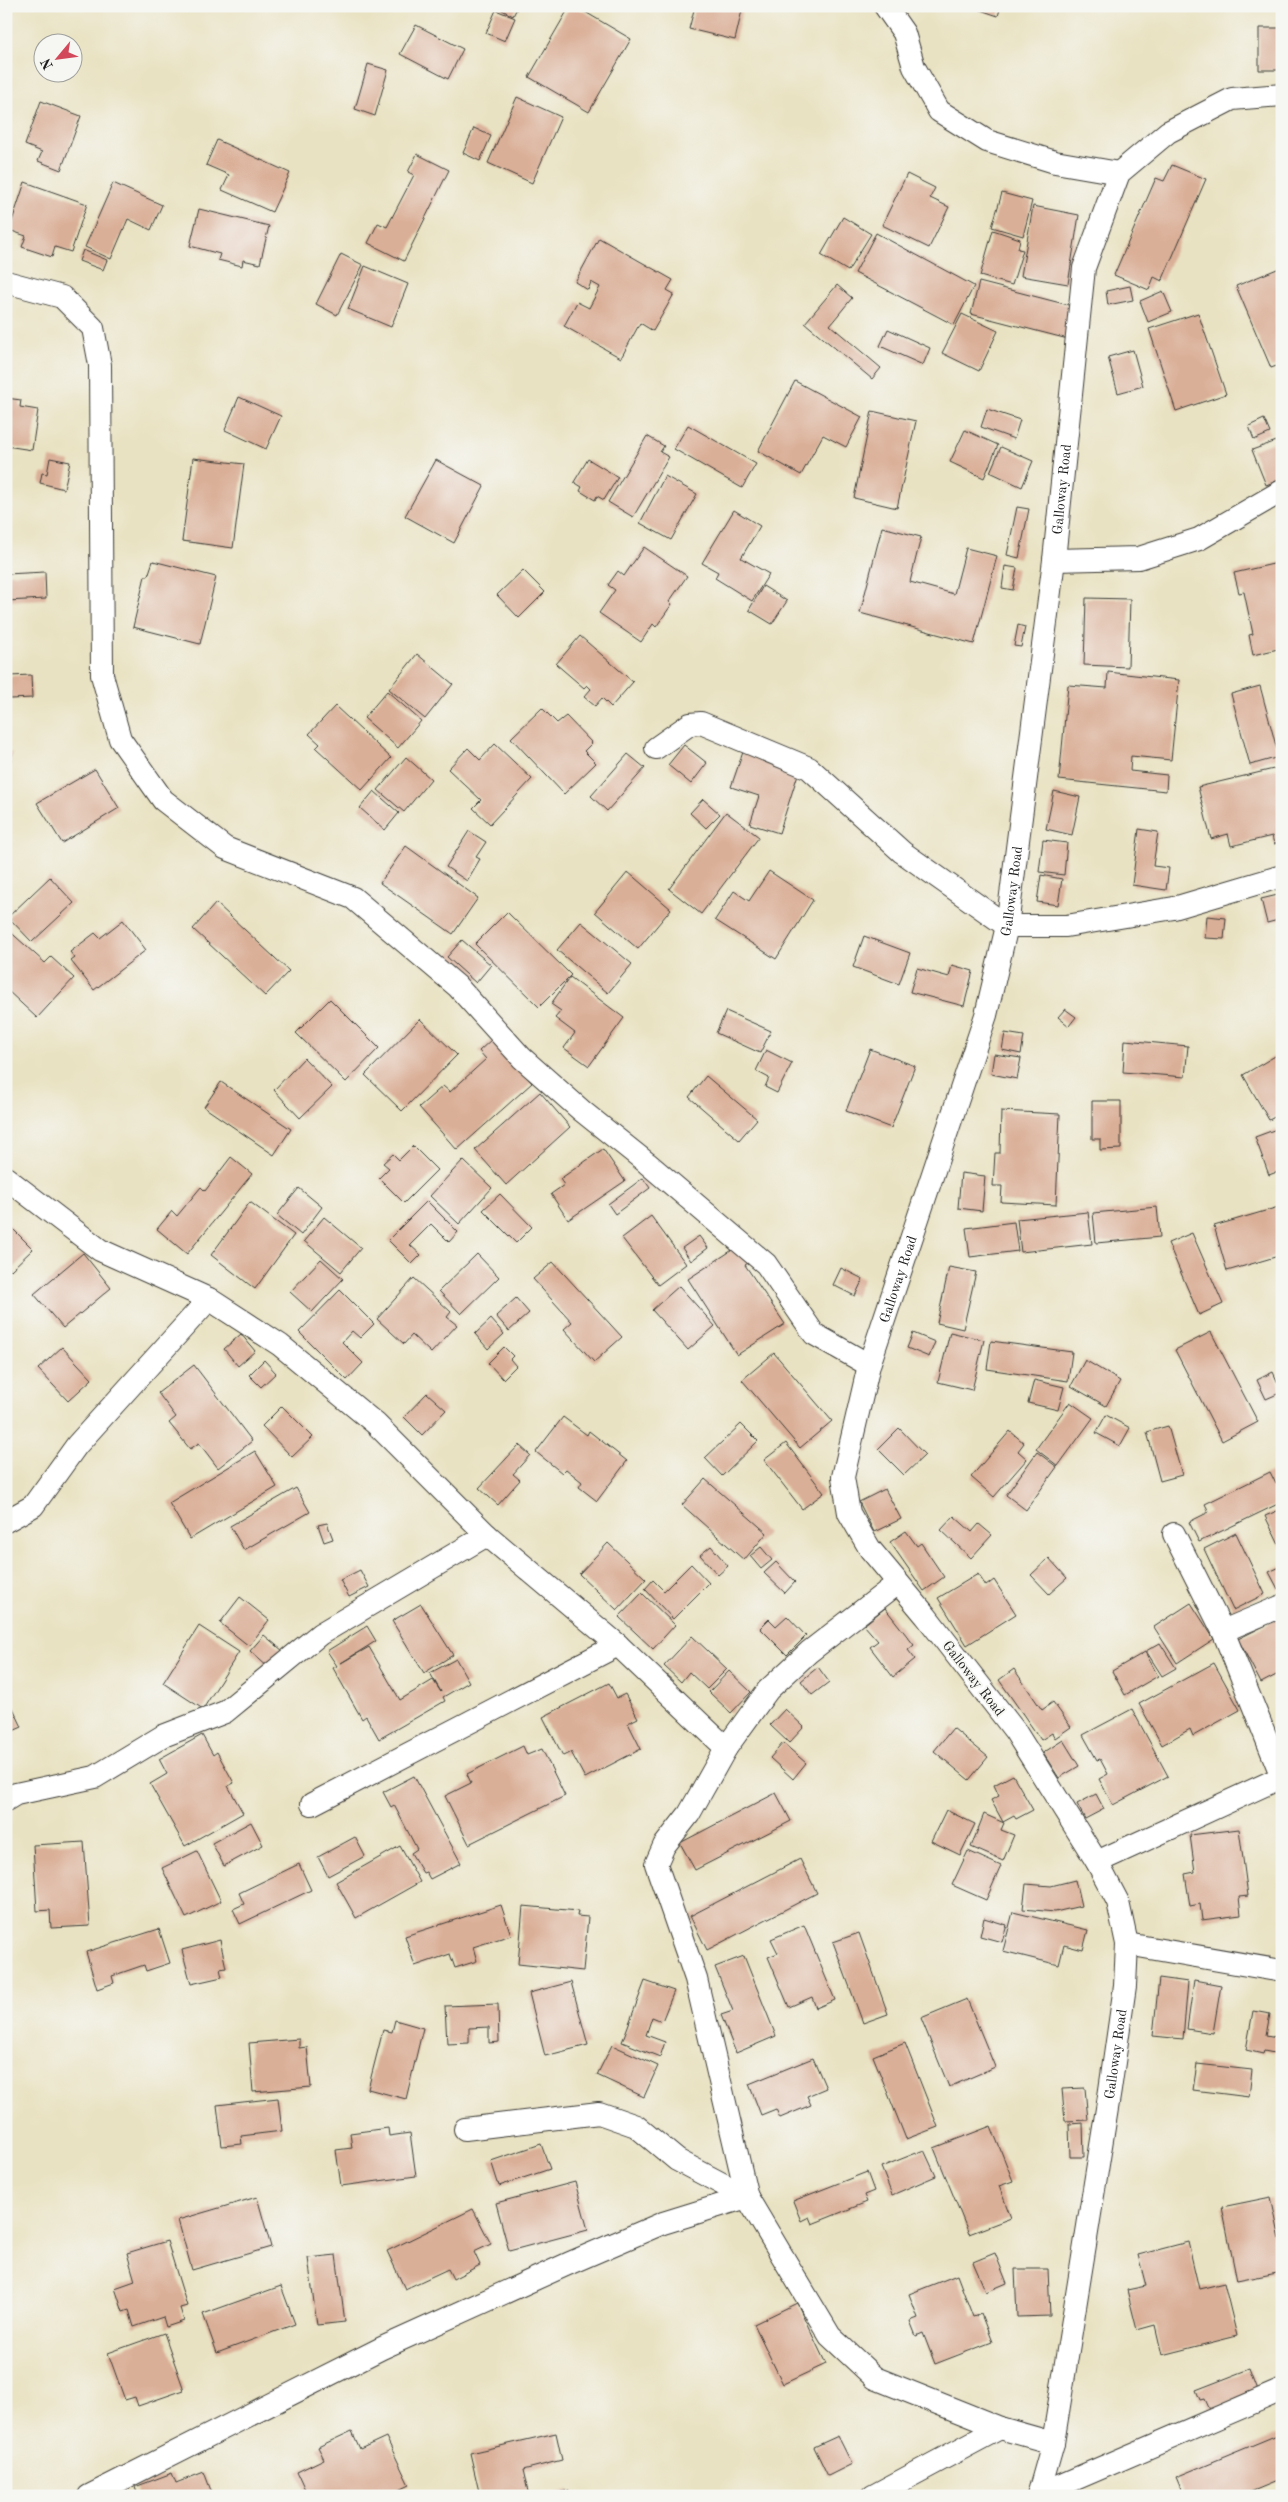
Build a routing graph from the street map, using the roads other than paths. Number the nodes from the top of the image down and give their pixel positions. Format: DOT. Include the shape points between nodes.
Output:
graph roads {
  1 [pos="885,6"];
  2 [pos="1282,95"];
  3 [pos="1119,173"];
  4 [pos="6,282"];
  5 [pos="1282,491"];
  6 [pos="1054,560"];
  7 [pos="656,748"];
  8 [pos="1282,876"];
  9 [pos="1006,926"];
  10 [pos="6,1178"];
  11 [pos="209,1299"];
  12 [pos="869,1365"];
  13 [pos="6,1521"];
  14 [pos="487,1534"];
  15 [pos="1174,1534"];
  16 [pos="898,1583"];
  17 [pos="1282,1606"];
  18 [pos="1223,1630"];
  19 [pos="618,1645"];
  20 [pos="726,1748"];
  21 [pos="1282,1777"];
  22 [pos="6,1800"];
  23 [pos="312,1804"];
  24 [pos="1097,1862"];
  25 [pos="1127,1944"];
  26 [pos="1282,1972"];
  27 [pos="465,2130"];
  28 [pos="747,2197"];
  29 [pos="1282,2390"];
  30 [pos="1000,2428"];
  31 [pos="1053,2443"];
  32 [pos="1038,2495"];
  33 [pos="89,2496"];
  34 [pos="872,2496"];
  1 -- 3 [label="street" via="904,33 914,67 939,111 987,141 1055,162"];
  2 -- 3 [label="street, Galloway Road" via="1232,99 1168,132"];
  3 -- 6 [label="street, Galloway Road" via="1084,268"];
  4 -- 12 [label="street" via="62,296 93,328 100,365 102,675 120,739 163,800 225,848 353,898 457,986 522,1058 562,1094 766,1264 814,1334"];
  5 -- 6 [label="street" via="1199,539 1139,558"];
  6 -- 9 [label="street, Galloway Road"];
  7 -- 9 [label="street" via="690,724 701,723 809,768 902,852"];
  8 -- 9 [label="street" via="1174,908 1066,926"];
  9 -- 12 [label="street, Galloway Road" via="986,1015"];
  10 -- 11 [label="street" via="100,1250"];
  11 -- 13 [label="street" via="78,1445 33,1506"];
  11 -- 14 [label="street" via="280,1345 376,1424"];
  12 -- 16 [label="street, Galloway Road" via="843,1477 849,1513 870,1549"];
  14 -- 19 [label="street"];
  14 -- 22 [label="street" via="320,1634 225,1712 163,1736 95,1777 16,1794"];
  15 -- 18 [label="street"];
  16 -- 20 [label="street" via="809,1652 768,1690"];
  16 -- 24 [label="street, Galloway Road" via="1015,1731"];
  17 -- 18 [label="street"];
  18 -- 21 [label="street"];
  19 -- 20 [label="street"];
  19 -- 23 [label="street"];
  20 -- 28 [label="street" via="656,1864 696,1979"];
  21 -- 24 [label="street"];
  24 -- 25 [label="street, Galloway Road" via="1118,1902"];
  25 -- 26 [label="street"];
  25 -- 31 [label="street, Galloway Road" via="1125,1986 1110,2090"];
  27 -- 28 [label="street" via="599,2113 636,2126 677,2160"];
  28 -- 30 [label="street" via="830,2336 875,2378"];
  28 -- 33 [label="street" via="663,2223 382,2348"];
  29 -- 32 [label="street" via="1228,2416"];
  30 -- 31 [label="street"];
  30 -- 34 [label="street"];
  31 -- 32 [label="street, Galloway Road"];
}
